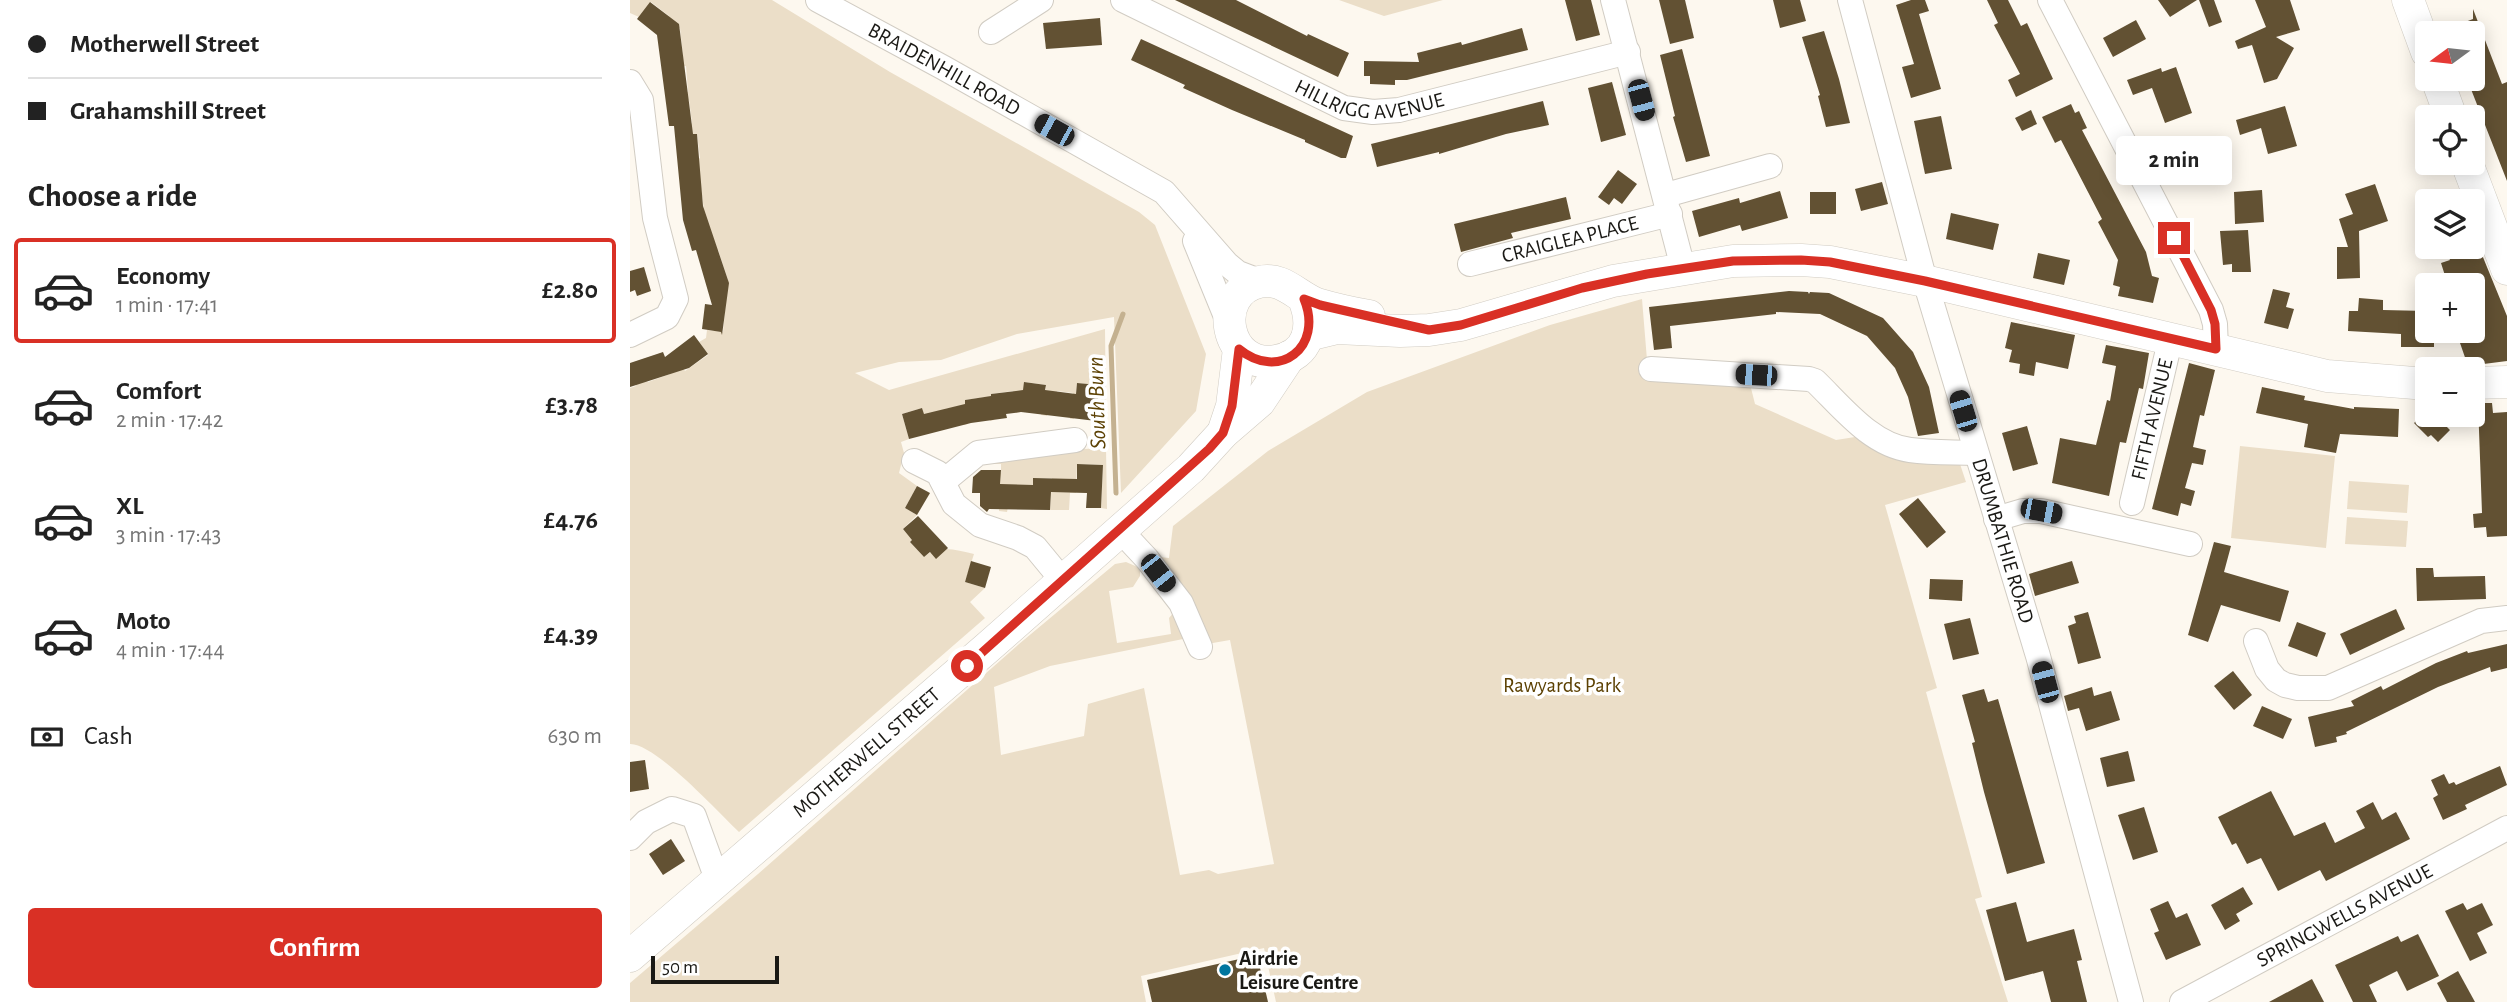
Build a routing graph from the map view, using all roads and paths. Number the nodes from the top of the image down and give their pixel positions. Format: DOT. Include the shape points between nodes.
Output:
graph roads {
  1 [pos="818,0"];
  2 [pos="1041,0"];
  3 [pos="1123,0"];
  4 [pos="1614,0"];
  5 [pos="1850,0"];
  6 [pos="2050,0"];
  7 [pos="2409,0"];
  8 [pos="2416,21"];
  9 [pos="991,32"];
  10 [pos="1628,52"];
  11 [pos="630,82"];
  12 [pos="1770,166"];
  13 [pos="2473,175"];
  14 [pos="1668,204"];
  15 [pos="1177,206"];
  16 [pos="2499,223"];
  17 [pos="1470,264"];
  18 [pos="1683,268"];
  19 [pos="2507,269"];
  20 [pos="1259,281"];
  21 [pos="1925,281"];
  22 [pos="1304,299"];
  23 [pos="1429,330"];
  24 [pos="630,335"];
  25 [pos="1234,337"];
  26 [pos="2171,337"];
  27 [pos="1298,346"];
  28 [pos="2216,349"];
  29 [pos="1651,369"];
  30 [pos="2507,382"];
  31 [pos="2415,383"];
  32 [pos="2485,383"];
  33 [pos="1223,433"];
  34 [pos="1075,440"];
  35 [pos="1976,453"];
  36 [pos="914,461"];
  37 [pos="943,482"];
  38 [pos="2132,503"];
  39 [pos="1996,519"];
  40 [pos="1120,530"];
  41 [pos="2190,544"];
  42 [pos="1063,580"];
  43 [pos="2507,618"];
  44 [pos="2256,641"];
  45 [pos="1200,647"];
  46 [pos="635,824"];
  47 [pos="2507,828"];
  48 [pos="718,882"];
  49 [pos="630,956"];
  50 [pos="2131,1002"];
  51 [pos="2182,1002"];
  1 -- 15 [label="street, BRAIDENHILL ROAD" via="1164,192"];
  2 -- 9 [label="street"];
  3 -- 10 [label="street, HILLRIGG AVENUE" via="1344,108 1373,112 1399,110"];
  4 -- 10 [label="street"];
  5 -- 21 [label="street, DRUMBATHIE ROAD"];
  6 -- 28 [label="street" via="2211,310"];
  7 -- 8 [label="main road"];
  10 -- 14 [label="street"];
  11 -- 24 [label="street" via="641,100 655,218 676,299 667,317"];
  12 -- 14 [label="street, CRAIGLEA PLACE"];
  13 -- 16 [label="main road"];
  14 -- 17 [label="street, CRAIGLEA PLACE"];
  14 -- 18 [label="street"];
  15 -- 20 [label="street, BRAIDENHILL ROAD" via="1227,264"];
  15 -- 25 [label="street, BRAIDENHILL ROAD"];
  16 -- 19 [label="main road"];
  18 -- 21 [label="main road" via="1754,259 1801,260"];
  18 -- 23 [label="main road" via="1602,283 1461,325"];
  20 -- 22 [label="main road" via="1279,282"];
  20 -- 25 [label="main road" via="1240,293 1230,312"];
  21 -- 26 [label="main road"];
  21 -- 35 [label="street, DRUMBATHIE ROAD"];
  22 -- 23 [label="main road"];
  22 -- 27 [label="main road" via="1310,313"];
  23 -- 27 [label="main road" via="1338,328"];
  25 -- 27 [label="main road" via="1246,355 1265,362"];
  25 -- 33 [label="main road" via="1232,406"];
  26 -- 28 [label="main road"];
  26 -- 38 [label="street, FIFTH AVENUE"];
  27 -- 33 [label="main road, MOTHERWELL STREET" via="1259,402"];
  28 -- 31 [label="main road" via="2327,376"];
  29 -- 35 [label="street" via="1809,379 1867,432 1891,444 1908,450"];
  30 -- 32 [label="main road"];
  33 -- 40 [label="main road, MOTHERWELL STREET" via="1191,468"];
  34 -- 37 [label="street" via="978,453"];
  35 -- 39 [label="street, DRUMBATHIE ROAD"];
  36 -- 37 [label="street" via="938,472"];
  37 -- 42 [label="street" via="954,504 980,525 1035,548"];
  39 -- 41 [label="street" via="2041,511"];
  39 -- 50 [label="street, DRUMBATHIE ROAD" via="2038,656"];
  40 -- 42 [label="main road, MOTHERWELL STREET"];
  40 -- 45 [label="street" via="1181,603"];
  42 -- 48 [label="main road, MOTHERWELL STREET"];
  43 -- 44 [label="street" via="2481,621 2328,688 2298,688 2276,680"];
  46 -- 48 [label="street" via="672,809 694,816"];
  47 -- 51 [label="street, SPRINGWELLS AVENUE"];
  48 -- 49 [label="main road, MOTHERWELL STREET"];
}
